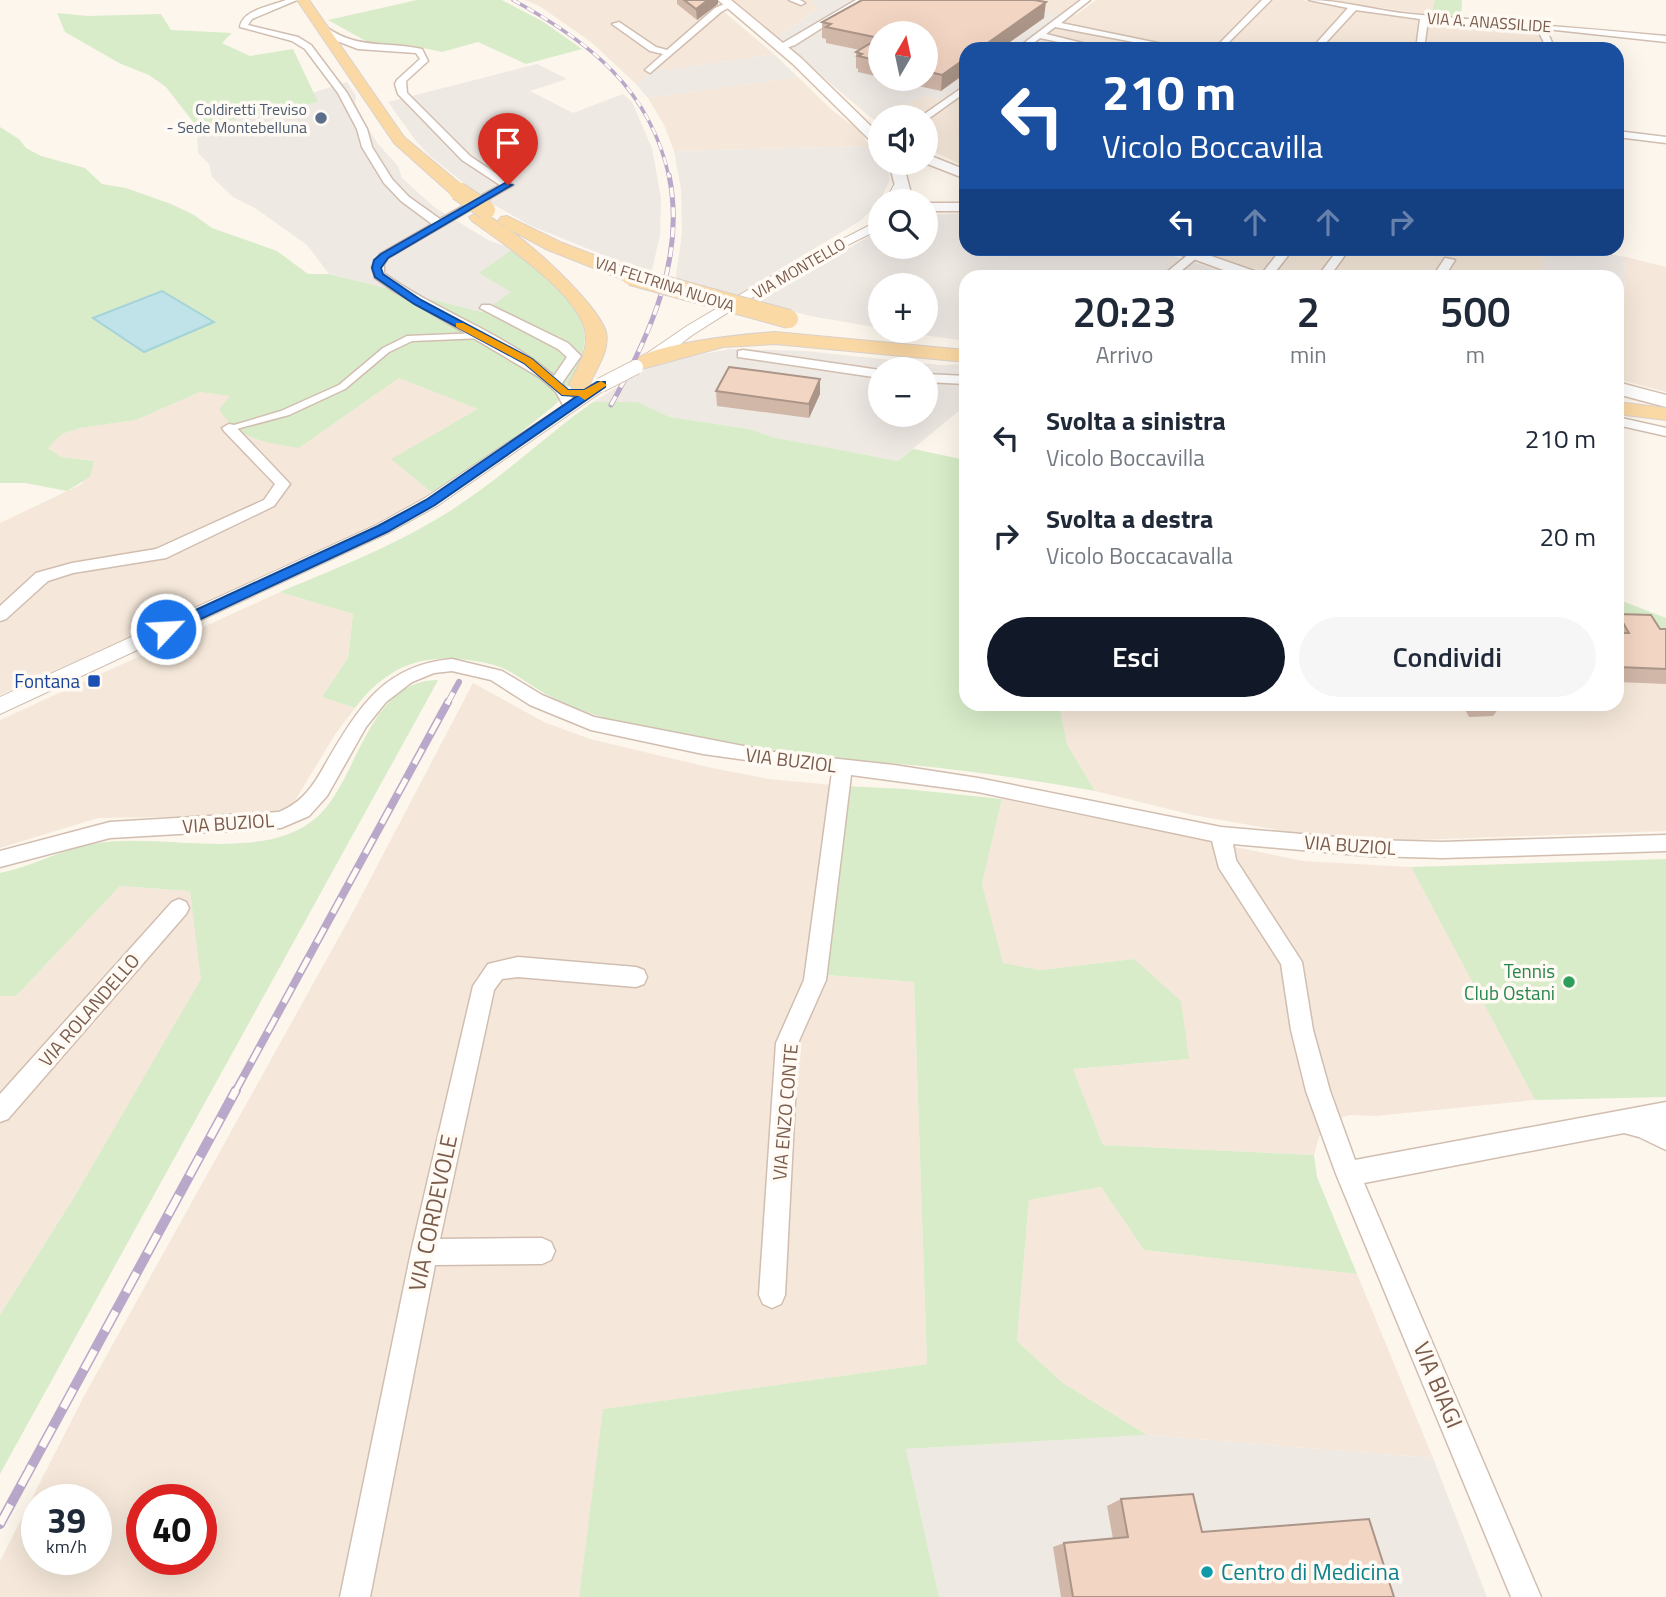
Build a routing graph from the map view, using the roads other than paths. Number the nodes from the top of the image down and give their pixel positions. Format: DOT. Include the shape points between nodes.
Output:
graph roads {
  1 [pos="293,0"];
  2 [pos="303,0"];
  3 [pos="862,0"];
  4 [pos="1086,0"];
  5 [pos="1267,0"];
  6 [pos="1313,0"];
  7 [pos="727,2"];
  8 [pos="1353,8"];
  9 [pos="265,12"];
  10 [pos="313,15"];
  11 [pos="1424,18"];
  12 [pos="616,24"];
  13 [pos="1053,24"];
  14 [pos="1540,26"];
  15 [pos="323,29"];
  16 [pos="1038,36"];
  17 [pos="1666,39"];
  18 [pos="1030,42"];
  19 [pos="1068,42"];
  20 [pos="1147,42"];
  21 [pos="1224,42"];
  22 [pos="1321,42"];
  23 [pos="1421,42"];
  24 [pos="1548,42"];
  25 [pos="780,47"];
  26 [pos="395,48"];
  27 [pos="669,53"];
  28 [pos="350,69"];
  29 [pos="650,70"];
  30 [pos="959,93"];
  31 [pos="945,103"];
  32 [pos="842,105"];
  33 [pos="958,107"];
  34 [pos="938,108"];
  35 [pos="868,121"];
  36 [pos="868,130"];
  37 [pos="1624,135"];
  38 [pos="1666,140"];
  39 [pos="938,161"];
  40 [pos="943,163"];
  41 [pos="959,171"];
  42 [pos="900,175"];
  43 [pos="901,183"];
  44 [pos="898,189"];
  45 [pos="901,189"];
  46 [pos="959,207"];
  47 [pos="938,208"];
  48 [pos="482,214"];
  49 [pos="440,224"];
  50 [pos="868,224"];
  51 [pos="868,230"];
  52 [pos="852,237"];
  53 [pos="1190,256"];
  54 [pos="1201,256"];
  55 [pos="1282,256"];
  56 [pos="1449,260"];
  57 [pos="1175,270"];
  58 [pos="1238,270"];
  59 [pos="1270,270"];
  60 [pos="1442,270"];
  61 [pos="486,309"];
  62 [pos="699,325"];
  63 [pos="480,336"];
  64 [pos="737,344"];
  65 [pos="959,352"];
  66 [pos="959,352"];
  67 [pos="639,365"];
  68 [pos="868,371"];
  69 [pos="938,379"];
  70 [pos="959,380"];
  71 [pos="591,390"];
  72 [pos="1624,390"];
  73 [pos="562,398"];
  74 [pos="1666,401"];
  75 [pos="1624,409"];
  76 [pos="1666,414"];
  77 [pos="1624,423"];
  78 [pos="229,428"];
  79 [pos="1666,432"];
  80 [pos="0,615"];
  81 [pos="0,706"];
  82 [pos="842,766"];
  83 [pos="1221,835"];
  84 [pos="1666,843"];
  85 [pos="0,859"];
  86 [pos="178,908"];
  87 [pos="636,977"];
  88 [pos="0,1111"];
  89 [pos="1666,1113"];
  90 [pos="1618,1120"];
  91 [pos="1666,1138"];
  92 [pos="1348,1174"];
  93 [pos="542,1251"];
  94 [pos="424,1252"];
  95 [pos="772,1295"];
  96 [pos="355,1597"];
  97 [pos="1526,1597"];
  1 -- 9 [label="street"];
  2 -- 10 [label="main road"];
  3 -- 25 [label="street"];
  4 -- 13 [label="street"];
  5 -- 21 [label="street"];
  6 -- 8 [label="street, VIA A. ANASSILIDE"];
  7 -- 25 [label="main road"];
  7 -- 27 [label="street"];
  8 -- 11 [label="street, VIA A. ANASSILIDE"];
  8 -- 22 [label="street"];
  9 -- 10 [label="street"];
  9 -- 49 [label="street" via="245,20 244,27 295,39 308,47 342,93 388,181"];
  10 -- 15 [label="main road"];
  11 -- 14 [label="street, VIA A. ANASSILIDE"];
  11 -- 23 [label="street"];
  12 -- 27 [label="street" via="653,49"];
  13 -- 16 [label="street"];
  13 -- 20 [label="street"];
  14 -- 17 [label="street, VIA A. ANASSILIDE"];
  14 -- 24 [label="street"];
  15 -- 26 [label="street" via="354,47"];
  15 -- 28 [label="main road"];
  16 -- 18 [label="street"];
  16 -- 19 [label="street"];
  25 -- 32 [label="main road"];
  26 -- 28 [label="street" via="361,59"];
  26 -- 49 [label="street" via="419,51 425,59 400,84 408,102 466,158 508,185"];
  27 -- 29 [label="street"];
  28 -- 48 [label="main road" via="399,139 407,161"];
  30 -- 31 [label="street"];
  31 -- 33 [label="street"];
  31 -- 34 [label="street"];
  32 -- 35 [label="main road"];
  32 -- 36 [label="main road"];
  37 -- 38 [label="street"];
  39 -- 40 [label="main road"];
  40 -- 41 [label="main road"];
  42 -- 43 [label="main road"];
  43 -- 44 [label="street"];
  43 -- 45 [label="main road"];
  46 -- 47 [label="main road"];
  48 -- 65 [label="main road, VIA FELTRINA NUOVA, bridge" via="631,276 846,333"];
  48 -- 71 [label="main road" via="554,277 591,320 597,332 596,345 579,384"];
  49 -- 63 [label="street" via="384,256 376,268 417,302"];
  50 -- 52 [label="street, VIA MONTELLO"];
  51 -- 52 [label="street, VIA MONTELLO"];
  52 -- 62 [label="street, VIA MONTELLO"];
  53 -- 57 [label="street"];
  54 -- 58 [label="main road"];
  55 -- 59 [label="street"];
  56 -- 60 [label="street"];
  61 -- 73 [label="street" via="563,346 574,356"];
  62 -- 64 [label="main road" via="702,331"];
  62 -- 67 [label="street, VIA MONTELLO"];
  63 -- 73 [label="street" via="528,361"];
  63 -- 78 [label="street" via="410,338 386,350 342,387 285,413"];
  64 -- 66 [label="main road" via="775,338"];
  64 -- 67 [label="main road" via="665,355"];
  64 -- 68 [label="street"];
  67 -- 71 [label="street, VIA MONTELLO, bridge"];
  69 -- 70 [label="street"];
  71 -- 73 [label="street, VIA MONTELLO"];
  72 -- 74 [label="main road"];
  73 -- 81 [label="street, VIA MONTELLO" via="431,502 382,529"];
  75 -- 76 [label="main road"];
  77 -- 79 [label="street"];
  78 -- 80 [label="street" via="283,484 269,503 160,554 42,577"];
  82 -- 83 [label="street, VIA BUZIOL" via="978,785"];
  82 -- 85 [label="street, VIA BUZIOL" via="703,747 591,723 536,700 496,676 452,664 431,667 380,697 320,791 302,811 281,820 110,830"];
  82 -- 95 [label="street, VIA ENZO CONTE" via="815,980 787,1043"];
  83 -- 84 [label="street, VIA BUZIOL" via="1370,848"];
  83 -- 92 [label="street, VIA BIAGI" via="1226,862 1291,962 1318,1091"];
  86 -- 88 [label="street, VIA ROLANDELLO"];
  87 -- 94 [label="street, VIA CORDEVOLE" via="518,967 496,971 484,986"];
  89 -- 90 [label="street"];
  90 -- 91 [label="street"];
  90 -- 92 [label="street"];
  92 -- 97 [label="street, VIA BIAGI"];
  93 -- 94 [label="street"];
  94 -- 96 [label="street, VIA CORDEVOLE"];
}
